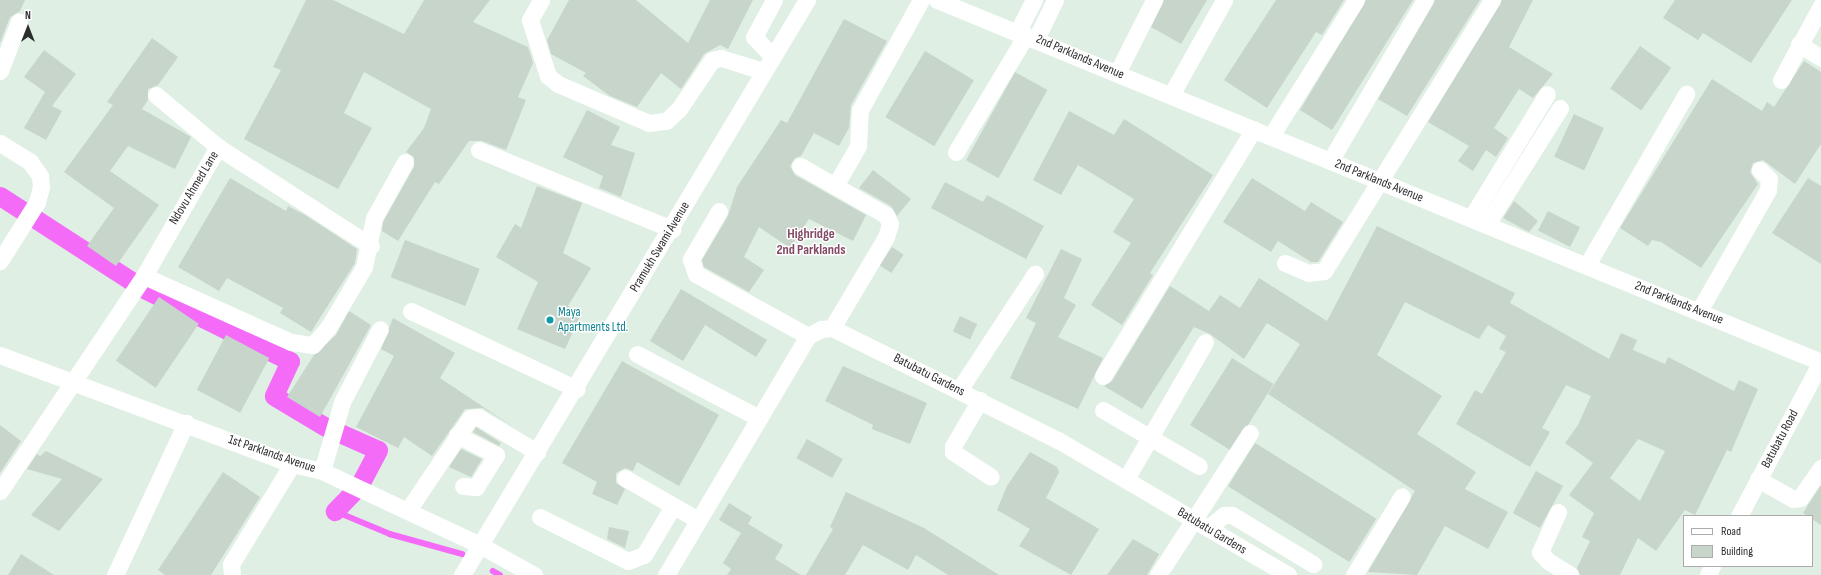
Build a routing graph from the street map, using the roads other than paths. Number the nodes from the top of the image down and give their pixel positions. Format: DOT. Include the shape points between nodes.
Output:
graph roads {
  1 [pos="541,0"];
  2 [pos="774,0"];
  3 [pos="808,0"];
  4 [pos="921,0"];
  5 [pos="937,0"];
  6 [pos="1034,0"];
  7 [pos="1055,0"];
  8 [pos="1154,0"];
  9 [pos="1224,0"];
  10 [pos="1356,0"];
  11 [pos="1425,0"];
  12 [pos="1492,0"];
  13 [pos="1821,6"];
  14 [pos="19,21"];
  15 [pos="1027,35"];
  16 [pos="1799,44"];
  17 [pos="4,51"];
  18 [pos="772,56"];
  19 [pos="1821,58"];
  20 [pos="763,70"];
  21 [pos="0,71"];
  22 [pos="1117,73"];
  23 [pos="1781,80"];
  24 [pos="1547,94"];
  25 [pos="1686,94"];
  26 [pos="156,95"];
  27 [pos="1171,95"];
  28 [pos="1560,108"];
  29 [pos="1254,129"];
  30 [pos="1271,136"];
  31 [pos="0,143"];
  32 [pos="218,147"];
  33 [pos="479,150"];
  34 [pos="956,152"];
  35 [pos="1330,161"];
  36 [pos="405,162"];
  37 [pos="800,166"];
  38 [pos="1760,170"];
  39 [pos="1379,181"];
  40 [pos="836,186"];
  41 [pos="719,210"];
  42 [pos="1471,218"];
  43 [pos="1487,224"];
  44 [pos="672,229"];
  45 [pos="371,246"];
  46 [pos="0,260"];
  47 [pos="1285,263"];
  48 [pos="1587,265"];
  49 [pos="1035,274"];
  50 [pos="144,276"];
  51 [pos="411,311"];
  52 [pos="1699,311"];
  53 [pos="832,328"];
  54 [pos="380,329"];
  55 [pos="808,336"];
  56 [pos="1205,342"];
  57 [pos="637,354"];
  58 [pos="0,355"];
  59 [pos="1821,362"];
  60 [pos="1103,376"];
  61 [pos="71,381"];
  62 [pos="577,389"];
  63 [pos="959,390"];
  64 [pos="980,400"];
  65 [pos="1103,410"];
  66 [pos="759,418"];
  67 [pos="186,423"];
  68 [pos="1250,433"];
  69 [pos="457,435"];
  70 [pos="1150,436"];
  71 [pos="538,452"];
  72 [pos="292,464"];
  73 [pos="1200,466"];
  74 [pos="1821,468"];
  75 [pos="322,471"];
  76 [pos="991,477"];
  77 [pos="625,478"];
  78 [pos="1126,479"];
  79 [pos="1758,479"];
  80 [pos="462,486"];
  81 [pos="0,491"];
  82 [pos="1402,496"];
  83 [pos="673,506"];
  84 [pos="408,510"];
  85 [pos="1558,512"];
  86 [pos="1740,515"];
  87 [pos="540,517"];
  88 [pos="698,520"];
  89 [pos="1201,524"];
  90 [pos="480,545"];
  91 [pos="1313,564"];
  92 [pos="115,575"];
  93 [pos="232,575"];
  94 [pos="462,575"];
  95 [pos="534,575"];
  96 [pos="666,575"];
  97 [pos="1158,575"];
  98 [pos="1288,575"];
  99 [pos="1354,575"];
  100 [pos="1570,575"];
  1 -- 20 [label="street" via="530,20 548,76 558,84 649,123 666,121 679,109 712,60 721,58"];
  2 -- 18 [label="street" via="754,37"];
  3 -- 18 [label="street, Pramukh Swami Avenue"];
  4 -- 40 [label="street" via="860,110 858,146"];
  5 -- 15 [label="street, 2nd Parklands Avenue"];
  6 -- 15 [label="street"];
  7 -- 15 [label="street"];
  8 -- 22 [label="street"];
  9 -- 27 [label="street"];
  10 -- 30 [label="street"];
  11 -- 35 [label="street"];
  12 -- 39 [label="street"];
  13 -- 16 [label="street"];
  14 -- 17 [label="street"];
  15 -- 22 [label="street, 2nd Parklands Avenue"];
  15 -- 34 [label="street"];
  16 -- 19 [label="street"];
  16 -- 23 [label="street"];
  17 -- 21 [label="street"];
  18 -- 20 [label="street, Pramukh Swami Avenue"];
  20 -- 44 [label="street, Pramukh Swami Avenue"];
  22 -- 27 [label="street, 2nd Parklands Avenue"];
  24 -- 42 [label="street"];
  25 -- 48 [label="street"];
  26 -- 32 [label="street"];
  27 -- 29 [label="street, 2nd Parklands Avenue"];
  28 -- 43 [label="street"];
  29 -- 30 [label="street, 2nd Parklands Avenue"];
  29 -- 60 [label="street"];
  30 -- 35 [label="street, 2nd Parklands Avenue"];
  31 -- 46 [label="street" via="30,162 40,176 41,186 37,202"];
  32 -- 45 [label="street, Ndovu Ahmed Lane"];
  32 -- 50 [label="street, Ndovu Ahmed Lane"];
  33 -- 44 [label="street"];
  35 -- 39 [label="street, 2nd Parklands Avenue"];
  36 -- 45 [label="street" via="374,218"];
  37 -- 40 [label="street"];
  38 -- 52 [label="street" via="1769,179 1768,190"];
  39 -- 42 [label="street, 2nd Parklands Avenue"];
  39 -- 47 [label="street" via="1324,271 1308,273"];
  40 -- 53 [label="street" via="886,215 890,224 886,237"];
  41 -- 55 [label="street" via="691,259 696,274"];
  42 -- 43 [label="street, 2nd Parklands Avenue"];
  43 -- 48 [label="street, 2nd Parklands Avenue"];
  44 -- 62 [label="street, Pramukh Swami Avenue"];
  45 -- 50 [label="street" via="364,267 336,314 313,345 291,342"];
  48 -- 52 [label="street, 2nd Parklands Avenue"];
  49 -- 63 [label="street"];
  50 -- 61 [label="street, Ndovu Ahmed Lane"];
  51 -- 62 [label="street"];
  52 -- 59 [label="street, 2nd Parklands Avenue"];
  53 -- 55 [label="street" via="821,329"];
  53 -- 63 [label="street, Batubatu Gardens"];
  54 -- 75 [label="street" via="342,402"];
  55 -- 66 [label="street"];
  56 -- 70 [label="street"];
  57 -- 66 [label="street"];
  58 -- 61 [label="street, 1st Parklands Avenue"];
  59 -- 79 [label="street, Batubatu Road"];
  61 -- 67 [label="street, 1st Parklands Avenue"];
  61 -- 81 [label="street, Ndovu Ahmed Lane"];
  62 -- 71 [label="street, Pramukh Swami Avenue"];
  63 -- 64 [label="street, Batubatu Gardens"];
  64 -- 76 [label="street" via="953,446 953,452"];
  64 -- 78 [label="street, Batubatu Gardens"];
  65 -- 70 [label="street"];
  66 -- 88 [label="street"];
  67 -- 72 [label="street, 1st Parklands Avenue"];
  67 -- 92 [label="street"];
  68 -- 89 [label="street"];
  69 -- 71 [label="street" via="470,418 478,417"];
  69 -- 80 [label="street" via="496,455 476,487"];
  69 -- 84 [label="street"];
  70 -- 73 [label="street"];
  70 -- 78 [label="street"];
  71 -- 90 [label="street, Pramukh Swami Avenue"];
  72 -- 75 [label="street, 1st Parklands Avenue"];
  72 -- 93 [label="street" via="231,564"];
  74 -- 79 [label="street" via="1800,498 1793,499"];
  75 -- 84 [label="street, 1st Parklands Avenue"];
  77 -- 83 [label="street"];
  78 -- 89 [label="street, Batubatu Gardens"];
  79 -- 86 [label="street, Batubatu Road"];
  82 -- 99 [label="street"];
  83 -- 87 [label="street" via="644,555 628,561"];
  83 -- 88 [label="street"];
  84 -- 90 [label="street, 1st Parklands Avenue"];
  85 -- 100 [label="street" via="1540,552 1548,561"];
  88 -- 96 [label="street"];
  89 -- 91 [label="street" via="1224,515 1232,515"];
  89 -- 97 [label="street"];
  89 -- 98 [label="street, Batubatu Gardens"];
  90 -- 94 [label="street, Pramukh Swami Avenue"];
  90 -- 95 [label="street, 1st Parklands Avenue"];
}
